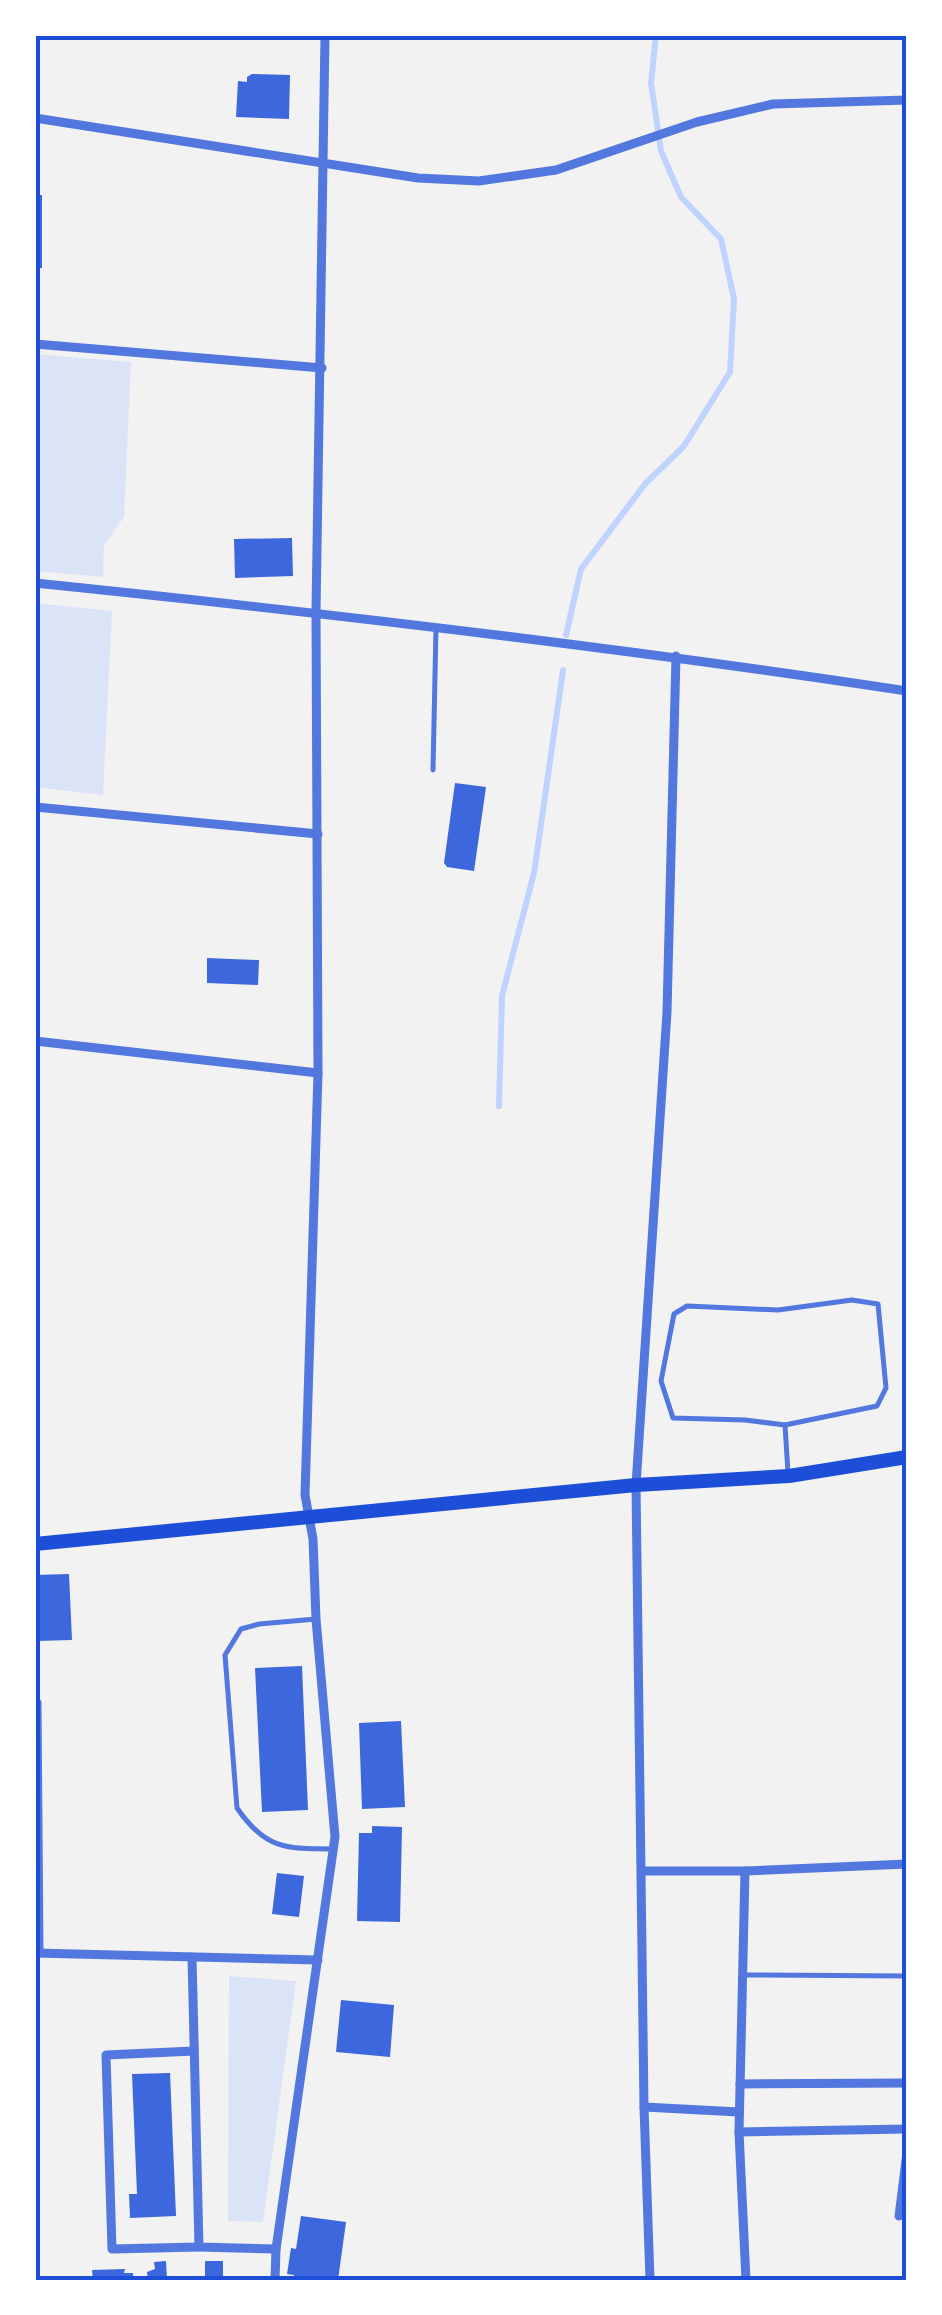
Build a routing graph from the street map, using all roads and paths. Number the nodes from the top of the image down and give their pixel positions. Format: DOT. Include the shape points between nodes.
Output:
graph roads {
  1 [pos="326,35"];
  2 [pos="907,100"];
  3 [pos="35,118"];
  4 [pos="322,162"];
  5 [pos="35,344"];
  6 [pos="322,368"];
  7 [pos="35,582"];
  8 [pos="316,612"];
  9 [pos="436,626"];
  10 [pos="676,656"];
  11 [pos="907,692"];
  12 [pos="433,770"];
  13 [pos="35,807"];
  14 [pos="318,834"];
  15 [pos="35,1041"];
  16 [pos="318,1073"];
  17 [pos="785,1425"];
  18 [pos="907,1457"];
  19 [pos="789,1476"];
  20 [pos="636,1485"];
  21 [pos="307,1516"];
  22 [pos="35,1544"];
  23 [pos="316,1619"];
  24 [pos="39,1702"];
  25 [pos="334,1850"];
  26 [pos="907,1864"];
  27 [pos="642,1871"];
  28 [pos="745,1871"];
  29 [pos="38,1954"];
  30 [pos="192,1957"];
  31 [pos="318,1960"];
  32 [pos="745,1975"];
  33 [pos="907,1976"];
  34 [pos="194,2051"];
  35 [pos="907,2083"];
  36 [pos="740,2084"];
  37 [pos="644,2106"];
  38 [pos="739,2112"];
  39 [pos="907,2130"];
  40 [pos="739,2132"];
  41 [pos="907,2152"];
  42 [pos="899,2216"];
  43 [pos="199,2247"];
  44 [pos="276,2250"];
  45 [pos="275,2280"];
  46 [pos="650,2280"];
  47 [pos="746,2280"];
  1 -- 4 [label="street"];
  2 -- 4 [label="street" via="773,104 556,170 479,181"];
  3 -- 4 [label="street"];
  4 -- 6 [label="street"];
  5 -- 6 [label="street"];
  6 -- 8 [label="street"];
  7 -- 8 [label="street"];
  8 -- 9 [label="street"];
  8 -- 14 [label="street"];
  9 -- 10 [label="street"];
  9 -- 12 [label="lane"];
  10 -- 11 [label="street"];
  10 -- 20 [label="street" via="667,1012"];
  13 -- 14 [label="street"];
  14 -- 16 [label="street"];
  15 -- 16 [label="street"];
  16 -- 21 [label="street"];
  17 -- 17 [label="lane" via="877,1406 886,1388 878,1304 688,1306 674,1314 660,1381 673,1418"];
  17 -- 19 [label="lane"];
  18 -- 19 [label="main road"];
  19 -- 20 [label="main road"];
  20 -- 21 [label="main road"];
  20 -- 27 [label="street"];
  21 -- 22 [label="main road"];
  21 -- 23 [label="street"];
  23 -- 25 [label="street"];
  23 -- 25 [label="lane" via="242,1629 225,1655 237,1808 279,1846"];
  24 -- 29 [label="lane"];
  25 -- 31 [label="street"];
  26 -- 28 [label="street"];
  27 -- 28 [label="street"];
  27 -- 37 [label="street"];
  28 -- 32 [label="street"];
  29 -- 30 [label="street"];
  30 -- 31 [label="street"];
  30 -- 34 [label="street"];
  31 -- 44 [label="street"];
  32 -- 33 [label="lane"];
  32 -- 36 [label="street"];
  34 -- 43 [label="street"];
  34 -- 43 [label="street" via="106,2056 112,2249"];
  35 -- 36 [label="street"];
  36 -- 38 [label="street"];
  37 -- 38 [label="street"];
  37 -- 46 [label="street"];
  38 -- 40 [label="street"];
  39 -- 40 [label="street"];
  40 -- 47 [label="street"];
  41 -- 42 [label="street"];
  43 -- 44 [label="street"];
  44 -- 45 [label="street"];
}
